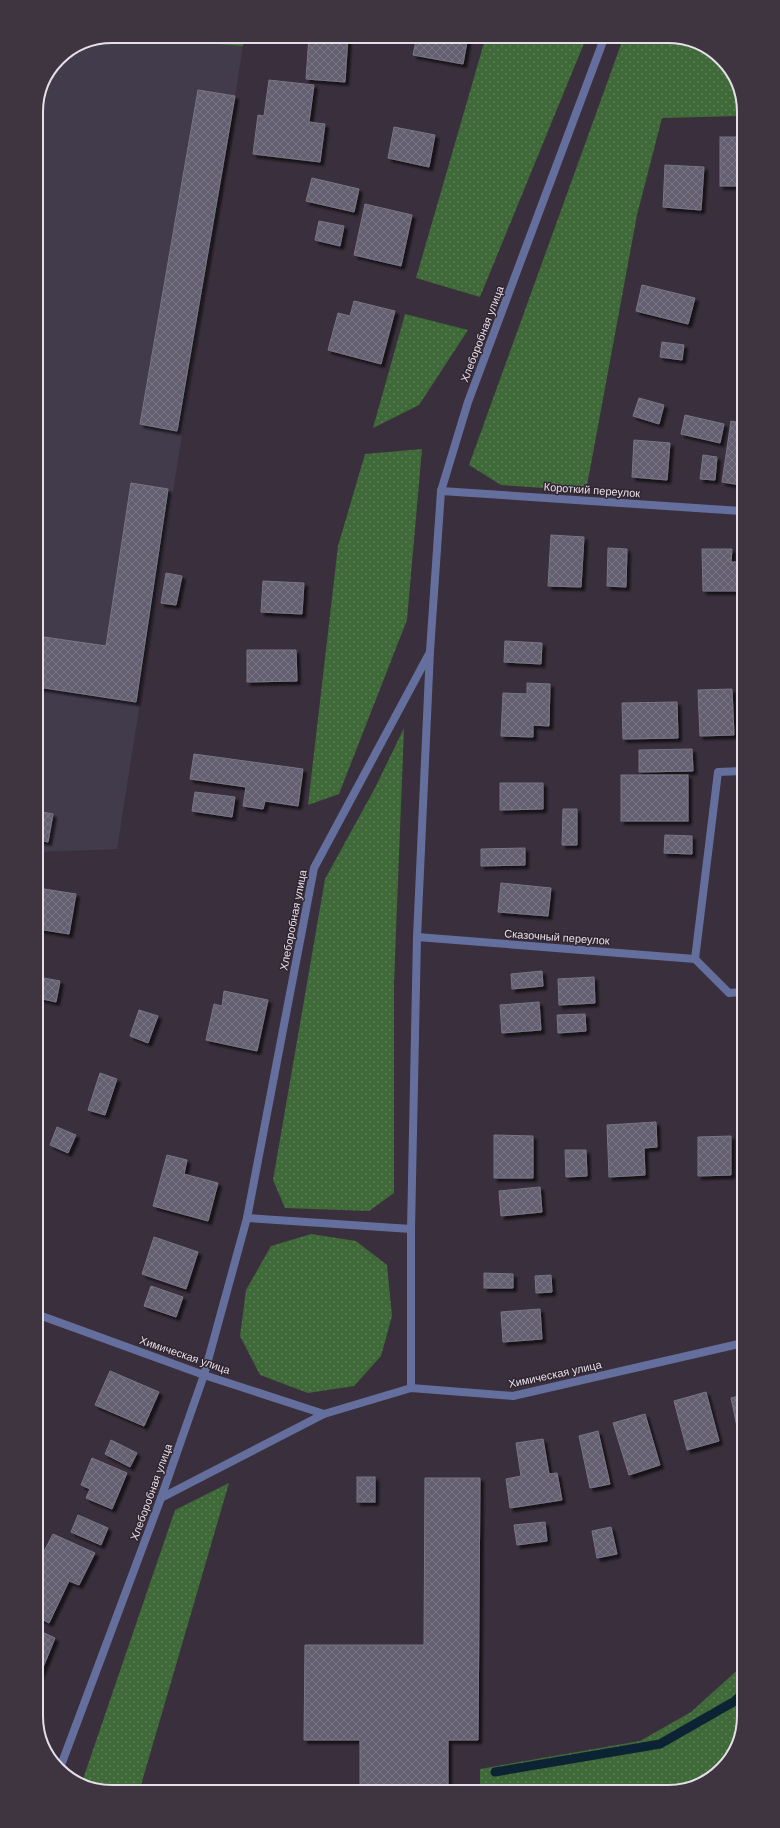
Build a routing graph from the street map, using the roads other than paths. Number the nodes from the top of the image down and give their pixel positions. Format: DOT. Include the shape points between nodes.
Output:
graph roads {
  1 [pos="602,43"];
  2 [pos="442,491"];
  3 [pos="737,511"];
  4 [pos="430,651"];
  5 [pos="737,771"];
  6 [pos="416,937"];
  7 [pos="695,959"];
  8 [pos="737,992"];
  9 [pos="247,1218"];
  10 [pos="411,1229"];
  11 [pos="43,1316"];
  12 [pos="737,1344"];
  13 [pos="204,1375"];
  14 [pos="411,1388"];
  15 [pos="324,1414"];
  16 [pos="161,1498"];
  17 [pos="62,1763"];
  1 -- 2 [label="street, Хлеборобная улица" via="468,402"];
  2 -- 3 [label="street, Короткий переулок"];
  2 -- 4 [label="street, Хлеборобная улица"];
  4 -- 6 [label="street, Хлеборобная улица"];
  4 -- 9 [label="street, Хлеборобная улица" via="314,868"];
  5 -- 7 [label="street" via="718,772"];
  6 -- 7 [label="street, Сказочный переулок"];
  6 -- 10 [label="street, Хлеборобная улица"];
  7 -- 8 [label="street" via="729,993"];
  9 -- 10 [label="street"];
  9 -- 13 [label="street, Хлеборобная улица"];
  10 -- 14 [label="street, Хлеборобная улица"];
  11 -- 13 [label="street, Химическая улица"];
  12 -- 14 [label="street, Химическая улица" via="512,1396"];
  13 -- 15 [label="street, Химическая улица"];
  13 -- 16 [label="street, Хлеборобная улица"];
  14 -- 15 [label="street, Химическая улица"];
  15 -- 16 [label="street, Химическая улица"];
  16 -- 17 [label="street, Хлеборобная улица"];
}
